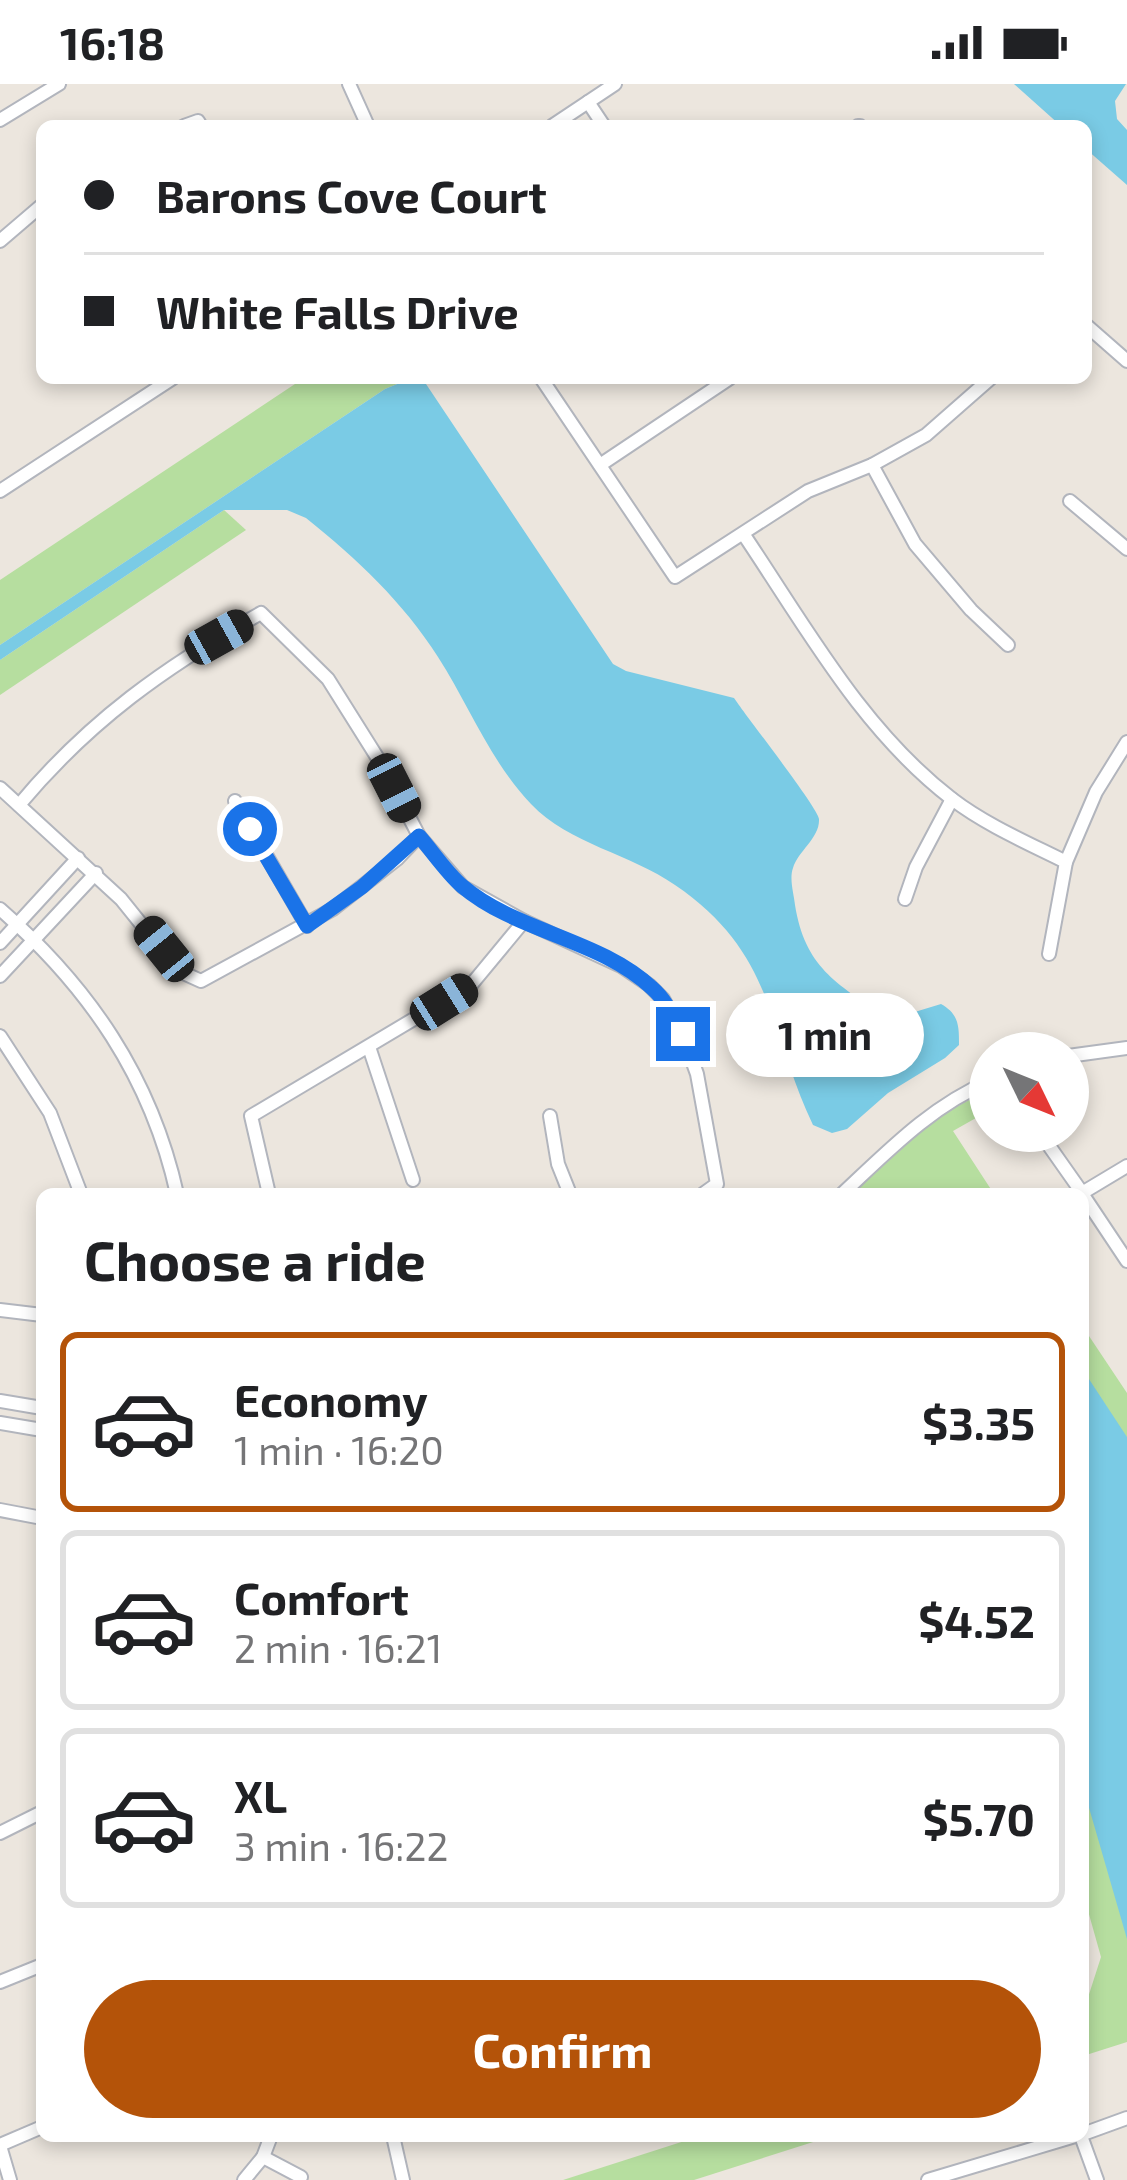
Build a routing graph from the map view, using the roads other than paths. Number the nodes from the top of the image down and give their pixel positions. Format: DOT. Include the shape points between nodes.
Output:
graph roads {
  1 [pos="59,84"];
  2 [pos="349,84"];
  3 [pos="615,84"];
  4 [pos="588,102"];
  5 [pos="0,120"];
  6 [pos="365,120"];
  7 [pos="561,120"];
  8 [pos="600,120"];
  9 [pos="36,210"];
  10 [pos="0,241"];
  11 [pos="1092,331"];
  12 [pos="1127,361"];
  13 [pos="164,384"];
  14 [pos="545,384"];
  15 [pos="721,384"];
  16 [pos="984,384"];
  17 [pos="600,465"];
  18 [pos="872,465"];
  19 [pos="0,491"];
  20 [pos="1070,501"];
  21 [pos="744,535"];
  22 [pos="1127,549"];
  23 [pos="1008,645"];
  24 [pos="1125,749"];
  25 [pos="0,788"];
  26 [pos="952,800"];
  27 [pos="236,802"];
  28 [pos="19,805"];
  29 [pos="419,836"];
  30 [pos="78,858"];
  31 [pos="1066,862"];
  32 [pos="96,874"];
  33 [pos="905,899"];
  34 [pos="0,909"];
  35 [pos="524,921"];
  36 [pos="17,924"];
  37 [pos="307,926"];
  38 [pos="34,939"];
  39 [pos="0,943"];
  40 [pos="1049,954"];
  41 [pos="0,976"];
  42 [pos="0,1036"];
  43 [pos="369,1047"];
  44 [pos="1127,1048"];
  45 [pos="1089,1053"];
  46 [pos="969,1091"];
  47 [pos="550,1116"];
  48 [pos="1054,1152"];
  49 [pos="1127,1166"];
  50 [pos="413,1180"];
  51 [pos="79,1188"];
  52 [pos="175,1188"];
  53 [pos="268,1188"];
  54 [pos="568,1188"];
  55 [pos="711,1188"];
  56 [pos="848,1188"];
  57 [pos="1078,1188"];
  58 [pos="1089,1190"];
  59 [pos="1089,1204"];
  60 [pos="1127,1261"];
  61 [pos="0,1310"];
  62 [pos="36,1314"];
  63 [pos="0,1401"];
  64 [pos="36,1407"];
  65 [pos="0,1423"];
  66 [pos="36,1429"];
  67 [pos="0,1510"];
  68 [pos="36,1517"];
  69 [pos="36,1815"];
  70 [pos="1,1830"];
  71 [pos="36,1967"];
  72 [pos="0,1982"];
  73 [pos="1127,2117"];
  74 [pos="36,2130"];
  75 [pos="1089,2132"];
  76 [pos="269,2142"];
  77 [pos="394,2142"];
  78 [pos="1059,2142"];
  79 [pos="1083,2142"];
  80 [pos="0,2146"];
  81 [pos="263,2157"];
  82 [pos="957,2176"];
  83 [pos="301,2177"];
  84 [pos="10,2180"];
  85 [pos="244,2180"];
  86 [pos="403,2180"];
  87 [pos="928,2180"];
  88 [pos="1097,2180"];
  1 -- 5 [label="street"];
  2 -- 6 [label="street"];
  3 -- 4 [label="street"];
  4 -- 7 [label="street"];
  4 -- 8 [label="street"];
  9 -- 10 [label="street"];
  11 -- 12 [label="street"];
  13 -- 19 [label="street"];
  14 -- 17 [label="street"];
  15 -- 17 [label="street"];
  16 -- 18 [label="street" via="926,435"];
  17 -- 21 [label="street" via="675,578"];
  18 -- 21 [label="street" via="808,491"];
  18 -- 23 [label="street" via="915,544"];
  20 -- 22 [label="street"];
  21 -- 26 [label="street" via="846,688"];
  24 -- 31 [label="street"];
  25 -- 28 [label="street"];
  26 -- 31 [label="street"];
  26 -- 33 [label="street"];
  27 -- 37 [label="street"];
  28 -- 29 [label="street" via="91,727 261,614 328,679"];
  28 -- 30 [label="street"];
  29 -- 35 [label="street" via="463,887"];
  29 -- 37 [label="street"];
  30 -- 32 [label="street"];
  30 -- 36 [label="street"];
  31 -- 40 [label="street"];
  32 -- 37 [label="street" via="193,980 212,978"];
  32 -- 38 [label="street"];
  34 -- 36 [label="street"];
  35 -- 43 [label="street" via="471,985"];
  35 -- 55 [label="street" via="621,966 663,999 697,1074 717,1184"];
  36 -- 38 [label="street"];
  36 -- 39 [label="street"];
  38 -- 41 [label="street"];
  38 -- 52 [label="street" via="86,994 132,1071"];
  42 -- 51 [label="street" via="50,1113"];
  43 -- 50 [label="street"];
  43 -- 53 [label="street" via="251,1116"];
  44 -- 45 [label="street"];
  46 -- 56 [label="street" via="923,1119"];
  47 -- 54 [label="street"];
  48 -- 57 [label="street"];
  49 -- 58 [label="street"];
  59 -- 60 [label="street"];
  61 -- 62 [label="street"];
  63 -- 64 [label="street"];
  65 -- 66 [label="street"];
  67 -- 68 [label="street"];
  69 -- 70 [label="street"];
  71 -- 72 [label="street"];
  73 -- 75 [label="street"];
  74 -- 80 [label="street"];
  76 -- 81 [label="street"];
  77 -- 86 [label="street"];
  78 -- 82 [label="street"];
  79 -- 88 [label="street"];
  80 -- 84 [label="street"];
  81 -- 83 [label="street"];
  81 -- 85 [label="street"];
  82 -- 87 [label="street"];
}
